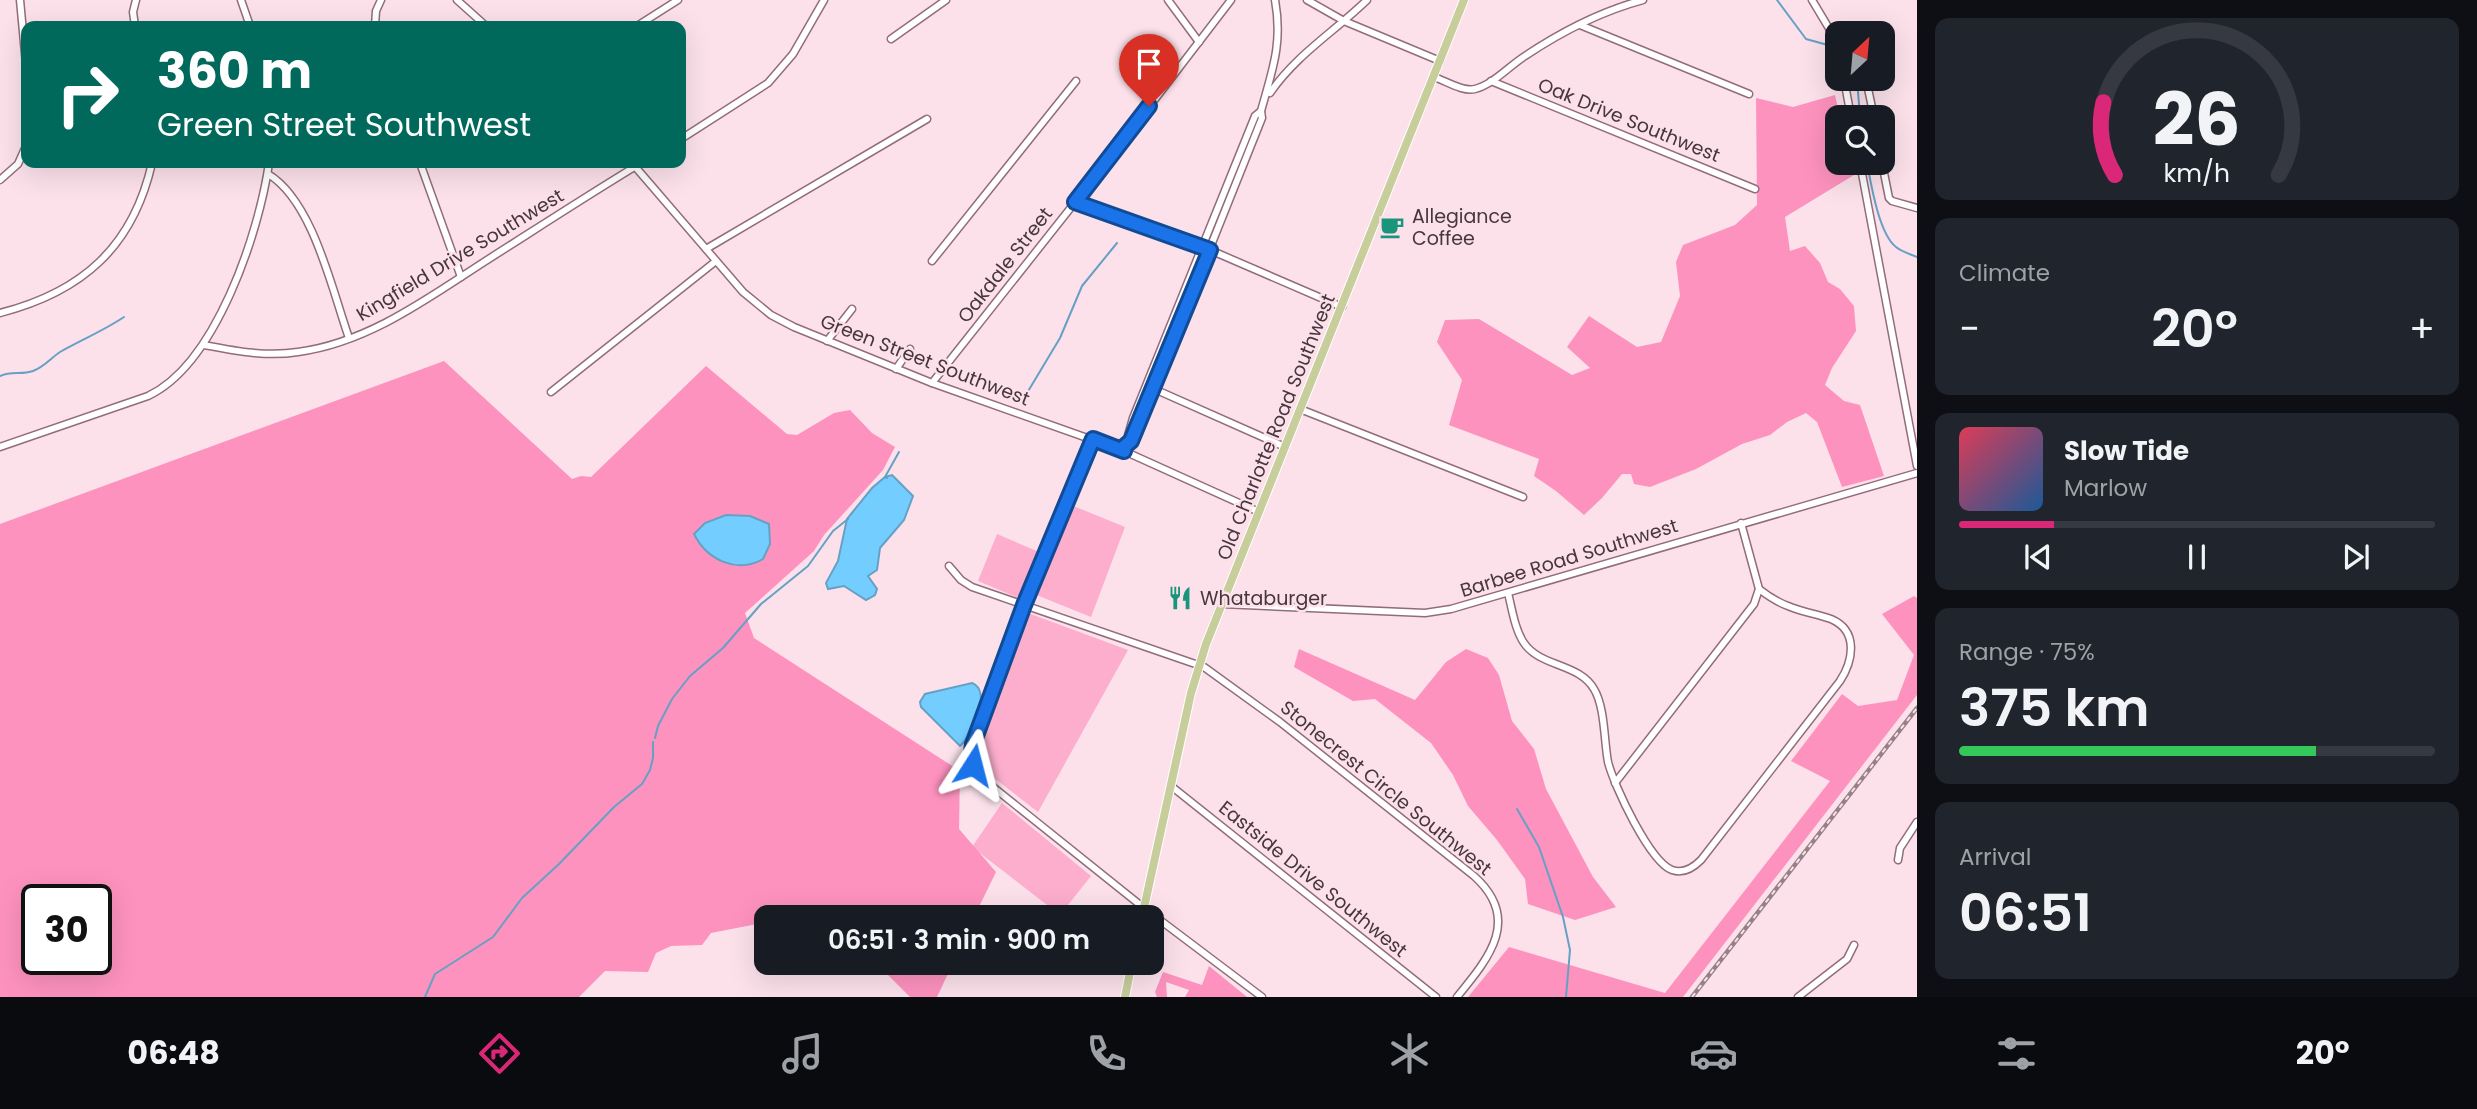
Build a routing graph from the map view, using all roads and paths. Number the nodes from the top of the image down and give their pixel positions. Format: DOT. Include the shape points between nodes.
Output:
graph roads {
  1 [pos="20,0"];
  2 [pos="136,0"];
  3 [pos="241,0"];
  4 [pos="381,0"];
  5 [pos="457,0"];
  6 [pos="678,0"];
  7 [pos="824,0"];
  8 [pos="946,0"];
  9 [pos="1168,0"];
  10 [pos="1231,0"];
  11 [pos="1275,0"];
  12 [pos="1307,0"];
  13 [pos="1367,0"];
  14 [pos="1464,0"];
  15 [pos="1643,0"];
  16 [pos="1812,0"];
  17 [pos="22,21"];
  18 [pos="134,21"];
  19 [pos="248,21"];
  20 [pos="375,21"];
  21 [pos="480,21"];
  22 [pos="645,21"];
  23 [pos="1344,21"];
  24 [pos="1825,22"];
  25 [pos="1580,25"];
  26 [pos="891,39"];
  27 [pos="1199,42"];
  28 [pos="1440,61"];
  29 [pos="1434,77"];
  30 [pos="1076,81"];
  31 [pos="1491,81"];
  32 [pos="1749,94"];
  33 [pos="1266,98"];
  34 [pos="1261,111"];
  35 [pos="927,119"];
  36 [pos="686,136"];
  37 [pos="21,157"];
  38 [pos="150,168"];
  39 [pos="269,168"];
  40 [pos="422,168"];
  41 [pos="630,168"];
  42 [pos="639,168"];
  43 [pos="268,174"];
  44 [pos="1862,175"];
  45 [pos="1884,175"];
  46 [pos="0,180"];
  47 [pos="1755,189"];
  48 [pos="1075,202"];
  49 [pos="1917,208"];
  50 [pos="1202,247"];
  51 [pos="706,249"];
  52 [pos="1210,250"];
  53 [pos="716,261"];
  54 [pos="932,261"];
  55 [pos="461,277"];
  56 [pos="1342,307"];
  57 [pos="852,309"];
  58 [pos="0,313"];
  59 [pos="349,338"];
  60 [pos="827,341"];
  61 [pos="204,345"];
  62 [pos="910,349"];
  63 [pos="896,369"];
  64 [pos="932,383"];
  65 [pos="1146,386"];
  66 [pos="1154,389"];
  67 [pos="551,392"];
  68 [pos="1300,409"];
  69 [pos="1093,439"];
  70 [pos="0,447"];
  71 [pos="1285,447"];
  72 [pos="1124,448"];
  73 [pos="1917,466"];
  74 [pos="1917,473"];
  75 [pos="1523,497"];
  76 [pos="1259,512"];
  77 [pos="1741,523"];
  78 [pos="949,566"];
  79 [pos="1759,589"];
  80 [pos="1508,593"];
  81 [pos="1222,604"];
  82 [pos="1024,605"];
  83 [pos="1199,665"];
  84 [pos="1615,783"];
  85 [pos="1171,786"];
  86 [pos="1917,822"];
  87 [pos="1898,860"];
  88 [pos="1133,905"];
  89 [pos="1145,905"];
  90 [pos="1164,924"];
  91 [pos="1854,944"];
  92 [pos="1129,975"];
  93 [pos="1125,997"];
  94 [pos="1262,997"];
  95 [pos="1436,997"];
  96 [pos="1457,997"];
  97 [pos="1798,997"];
  1 -- 17 [label="street"];
  2 -- 18 [label="street"];
  3 -- 19 [label="street"];
  4 -- 20 [label="street"];
  5 -- 21 [label="street"];
  6 -- 22 [label="street"];
  7 -- 36 [label="street" via="788,62 768,83"];
  8 -- 26 [label="street"];
  9 -- 27 [label="street"];
  10 -- 27 [label="street, Oakdale Street"];
  11 -- 33 [label="street" via="1275,64"];
  12 -- 23 [label="street"];
  13 -- 23 [label="street"];
  14 -- 28 [label="main road, Old Charlotte Road Southwest"];
  15 -- 25 [label="street"];
  16 -- 24 [label="street"];
  23 -- 28 [label="street"];
  23 -- 33 [label="street" via="1303,54"];
  25 -- 31 [label="street"];
  25 -- 32 [label="street"];
  27 -- 48 [label="street, Oakdale Street"];
  28 -- 29 [label="main road, Old Charlotte Road Southwest"];
  29 -- 31 [label="street" via="1474,90"];
  29 -- 56 [label="main road, Old Charlotte Road Southwest"];
  30 -- 54 [label="street"];
  31 -- 47 [label="street, Oak Drive Southwest"];
  33 -- 34 [label="street"];
  34 -- 50 [label="street" via="1255,116"];
  34 -- 52 [label="street"];
  35 -- 51 [label="street"];
  37 -- 46 [label="street"];
  38 -- 58 [label="street" via="132,219 102,260 52,296"];
  39 -- 43 [label="street"];
  40 -- 55 [label="street"];
  41 -- 55 [label="street, Kingfield Drive Southwest"];
  42 -- 51 [label="street, Green Street Southwest"];
  43 -- 59 [label="street" via="288,191 310,225"];
  43 -- 61 [label="street" via="244,257"];
  44 -- 73 [label="street"];
  45 -- 49 [label="street" via="1889,198"];
  48 -- 50 [label="street"];
  48 -- 64 [label="street, Oakdale Street"];
  50 -- 52 [label="street"];
  50 -- 65 [label="street"];
  51 -- 53 [label="street, Green Street Southwest"];
  52 -- 56 [label="street"];
  52 -- 66 [label="street"];
  53 -- 60 [label="street, Green Street Southwest" via="761,308"];
  53 -- 67 [label="street"];
  55 -- 59 [label="street, Kingfield Drive Southwest" via="383,324"];
  56 -- 68 [label="main road, Old Charlotte Road Southwest"];
  57 -- 60 [label="street"];
  59 -- 61 [label="street, Kingfield Drive Southwest" via="275,355"];
  60 -- 63 [label="street, Green Street Southwest"];
  61 -- 70 [label="street" via="175,379 158,391"];
  62 -- 63 [label="street"];
  63 -- 64 [label="street, Green Street Southwest"];
  64 -- 69 [label="street, Green Street Southwest"];
  65 -- 66 [label="street"];
  65 -- 72 [label="street"];
  66 -- 71 [label="street"];
  66 -- 72 [label="street"];
  68 -- 71 [label="main road, Old Charlotte Road Southwest"];
  68 -- 75 [label="street"];
  69 -- 72 [label="street, Green Street Southwest"];
  69 -- 82 [label="street"];
  71 -- 76 [label="main road, Old Charlotte Road Southwest"];
  72 -- 76 [label="street, Green Street Southwest"];
  74 -- 77 [label="street, Barbee Road Southwest"];
  76 -- 81 [label="main road, Old Charlotte Road Southwest"];
  77 -- 79 [label="street"];
  77 -- 80 [label="street, Barbee Road Southwest"];
  78 -- 82 [label="street, Stonecrest Circle Southwest" via="972,587"];
  79 -- 84 [label="street" via="1754,604"];
  79 -- 84 [label="street" via="1844,629 1852,656 1840,681 1690,869 1674,871 1661,864"];
  80 -- 81 [label="street, Barbee Road Southwest" via="1425,613"];
  80 -- 84 [label="street" via="1523,643 1578,674 1595,690"];
  81 -- 83 [label="main road, Old Charlotte Road Southwest"];
  82 -- 83 [label="street, Stonecrest Circle Southwest"];
  82 -- 88 [label="street" via="973,744 973,765 988,783"];
  83 -- 85 [label="main road, Old Charlotte Road Southwest"];
  83 -- 96 [label="street, Stonecrest Circle Southwest" via="1280,722 1491,894 1498,919 1496,940"];
  85 -- 89 [label="main road, Old Charlotte Road Southwest"];
  85 -- 95 [label="street, Eastside Drive Southwest"];
  86 -- 87 [label="street" via="1900,848"];
  90 -- 94 [label="street"];
  91 -- 97 [label="street" via="1847,959"];
  92 -- 93 [label="main road"];
}
